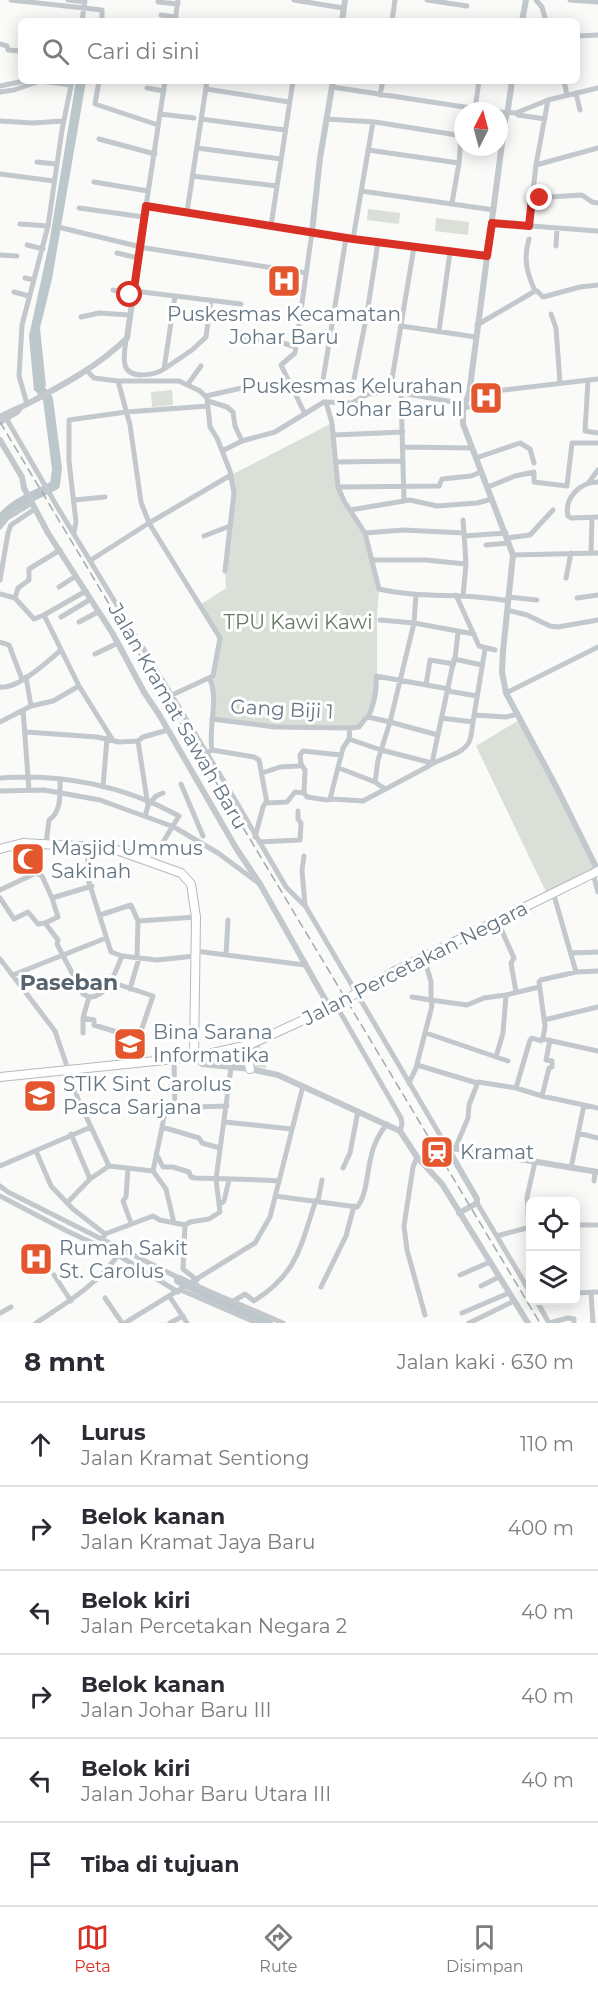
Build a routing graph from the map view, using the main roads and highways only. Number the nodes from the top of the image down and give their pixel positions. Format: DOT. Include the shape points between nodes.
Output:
graph roads {
  1 [pos="0,849"];
  2 [pos="596,871"];
  3 [pos="249,1045"];
  4 [pos="194,1057"];
  5 [pos="250,1069"];
  6 [pos="0,1077"];
  1 -- 4 [label="main road" via="23,843 111,848 181,873 189,880 196,917"];
  2 -- 3 [label="main road, Jalan Percetakan Negara" via="393,972 333,1007"];
  3 -- 4 [label="main road, Jalan Percetakan Negara"];
  3 -- 5 [label="main road"];
  4 -- 6 [label="main road, Jalan Percetakan Negara"];
}
